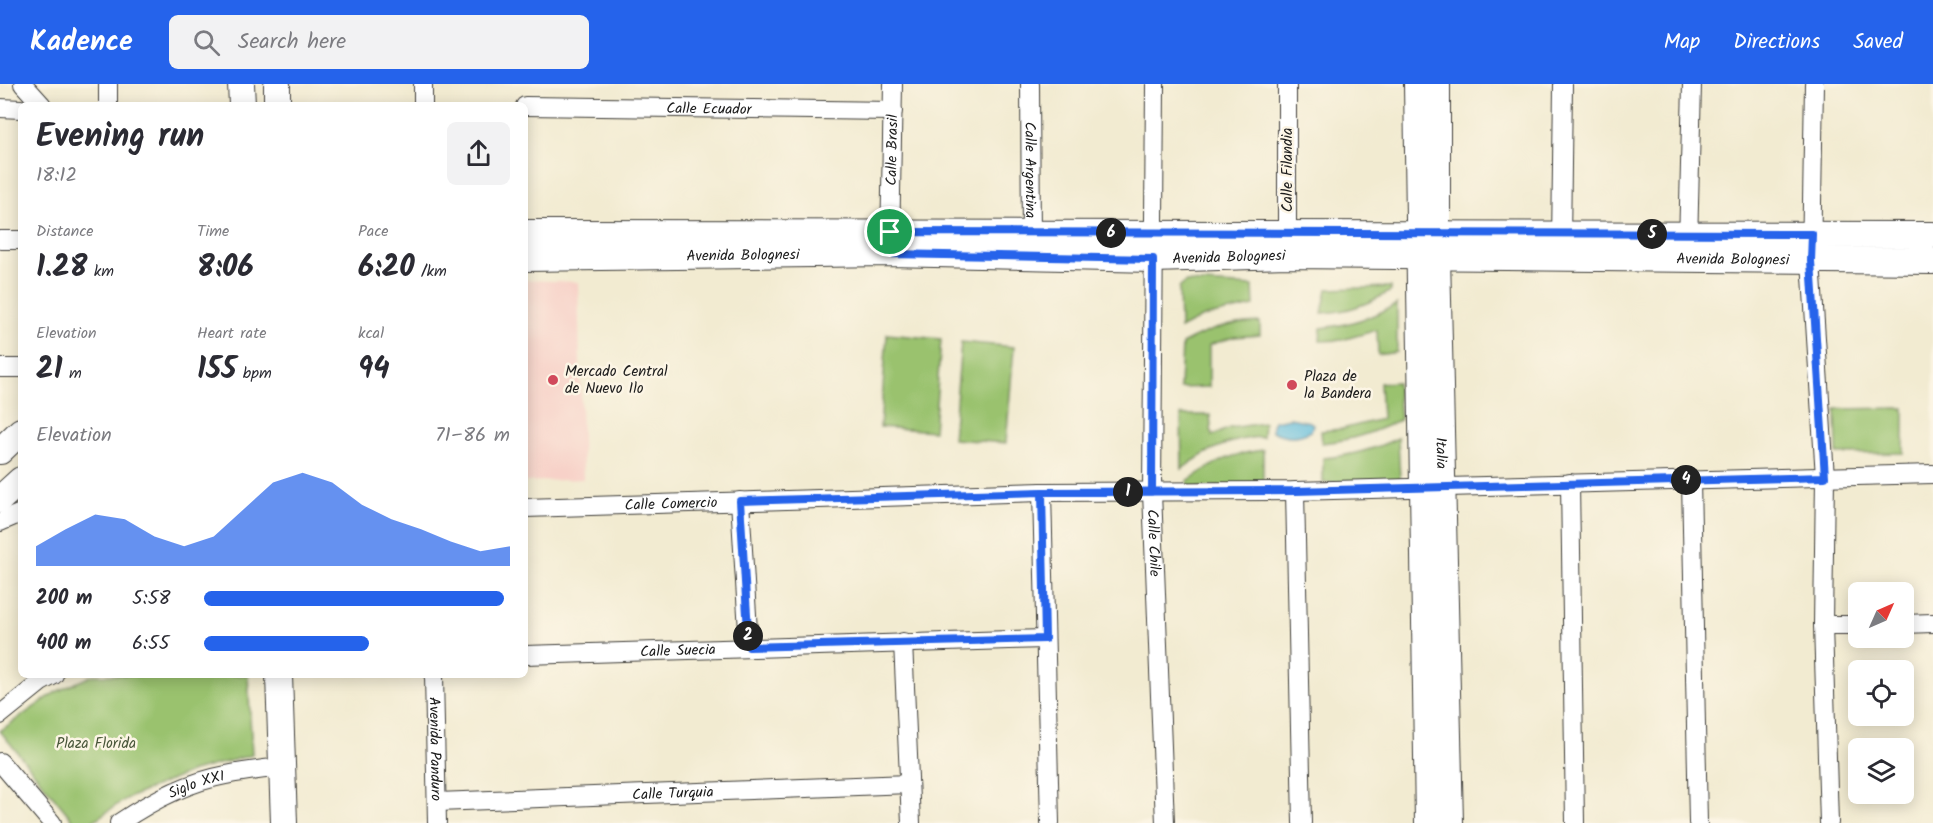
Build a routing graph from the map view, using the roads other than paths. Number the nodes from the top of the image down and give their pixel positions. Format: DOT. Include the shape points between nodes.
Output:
graph roads {
  1 [pos="23,84"];
  2 [pos="108,84"];
  3 [pos="242,84"];
  4 [pos="277,84"];
  5 [pos="423,84"];
  6 [pos="893,84"];
  7 [pos="1030,84"];
  8 [pos="1155,84"];
  9 [pos="1287,84"];
  10 [pos="1417,84"];
  11 [pos="1437,84"];
  12 [pos="1563,84"];
  13 [pos="1692,84"];
  14 [pos="1814,84"];
  15 [pos="39,102"];
  16 [pos="108,102"];
  17 [pos="242,102"];
  18 [pos="278,102"];
  19 [pos="423,102"];
  20 [pos="528,106"];
  21 [pos="0,108"];
  22 [pos="18,109"];
  23 [pos="892,111"];
  24 [pos="528,233"];
  25 [pos="1154,233"];
  26 [pos="1688,234"];
  27 [pos="1812,234"];
  28 [pos="1933,235"];
  29 [pos="0,240"];
  30 [pos="18,240"];
  31 [pos="890,243"];
  32 [pos="1031,244"];
  33 [pos="1287,244"];
  34 [pos="1428,245"];
  35 [pos="1561,246"];
  36 [pos="528,258"];
  37 [pos="1153,259"];
  38 [pos="1687,260"];
  39 [pos="1811,261"];
  40 [pos="1933,261"];
  41 [pos="0,368"];
  42 [pos="18,368"];
  43 [pos="18,434"];
  44 [pos="0,450"];
  45 [pos="1933,474"];
  46 [pos="1825,477"];
  47 [pos="1691,480"];
  48 [pos="18,483"];
  49 [pos="1570,483"];
  50 [pos="1433,487"];
  51 [pos="1295,491"];
  52 [pos="1042,492"];
  53 [pos="1152,492"];
  54 [pos="0,499"];
  55 [pos="740,501"];
  56 [pos="528,508"];
  57 [pos="18,514"];
  58 [pos="0,522"];
  59 [pos="1933,623"];
  60 [pos="1914,624"];
  61 [pos="1848,625"];
  62 [pos="1823,626"];
  63 [pos="1045,639"];
  64 [pos="903,642"];
  65 [pos="749,647"];
  66 [pos="528,655"];
  67 [pos="48,678"];
  68 [pos="279,678"];
  69 [pos="434,678"];
  70 [pos="0,715"];
  71 [pos="0,762"];
  72 [pos="283,767"];
  73 [pos="909,784"];
  74 [pos="437,802"];
  75 [pos="52,823"];
  76 [pos="119,823"];
  77 [pos="284,823"];
  78 [pos="437,823"];
  79 [pos="911,823"];
  80 [pos="1050,823"];
  81 [pos="1165,823"];
  82 [pos="1302,823"];
  83 [pos="1428,823"];
  84 [pos="1450,823"];
  85 [pos="1575,823"];
  86 [pos="1698,823"];
  87 [pos="1828,823"];
  1 -- 15 [label="street"];
  2 -- 16 [label="street"];
  3 -- 17 [label="street"];
  4 -- 18 [label="street"];
  5 -- 19 [label="street"];
  6 -- 23 [label="street, Calle Brasil"];
  7 -- 32 [label="street, Calle Argentina"];
  8 -- 25 [label="street, Calle Chile"];
  9 -- 33 [label="street, Calle Filandia"];
  10 -- 34 [label="street"];
  11 -- 34 [label="street, Italia"];
  12 -- 35 [label="street"];
  13 -- 26 [label="street"];
  14 -- 27 [label="street"];
  20 -- 23 [label="street, Calle Ecuador"];
  21 -- 22 [label="street"];
  23 -- 31 [label="street, Calle Brasil"];
  24 -- 31 [label="street, Avenida Bolognesi"];
  25 -- 32 [label="street, Avenida Bolognesi"];
  25 -- 33 [label="street, Avenida Bolognesi"];
  25 -- 37 [label="street, Calle Chile"];
  26 -- 27 [label="street, Avenida Bolognesi"];
  26 -- 35 [label="street, Avenida Bolognesi"];
  26 -- 38 [label="street"];
  27 -- 28 [label="street, Avenida Bolognesi"];
  27 -- 39 [label="street"];
  29 -- 30 [label="street"];
  31 -- 32 [label="street, Avenida Bolognesi"];
  31 -- 36 [label="street, Avenida Bolognesi"];
  32 -- 37 [label="street, Avenida Bolognesi"];
  33 -- 34 [label="street, Avenida Bolognesi"];
  33 -- 37 [label="street, Avenida Bolognesi"];
  34 -- 35 [label="street, Avenida Bolognesi"];
  34 -- 50 [label="street, Italia"];
  35 -- 38 [label="street, Avenida Bolognesi"];
  37 -- 53 [label="street, Calle Chile"];
  38 -- 39 [label="street, Avenida Bolognesi"];
  39 -- 40 [label="street, Avenida Bolognesi"];
  39 -- 46 [label="street"];
  41 -- 42 [label="street"];
  43 -- 44 [label="street"];
  45 -- 46 [label="street, Calle Comercio"];
  46 -- 47 [label="street, Calle Comercio"];
  46 -- 62 [label="street"];
  47 -- 49 [label="street, Calle Comercio"];
  47 -- 86 [label="street"];
  48 -- 54 [label="street"];
  49 -- 50 [label="street, Calle Comercio"];
  49 -- 85 [label="street"];
  50 -- 51 [label="street, Calle Comercio"];
  50 -- 83 [label="street"];
  50 -- 84 [label="street, Italia"];
  51 -- 53 [label="street, Calle Comercio"];
  51 -- 82 [label="street"];
  52 -- 53 [label="street, Calle Comercio"];
  52 -- 55 [label="street, Calle Comercio"];
  52 -- 63 [label="street"];
  53 -- 81 [label="street, Calle Chile"];
  55 -- 56 [label="street, Calle Comercio"];
  55 -- 65 [label="street"];
  57 -- 58 [label="street"];
  59 -- 60 [label="street"];
  61 -- 62 [label="street"];
  62 -- 87 [label="street"];
  63 -- 64 [label="street, Calle Suecia"];
  63 -- 80 [label="street"];
  64 -- 65 [label="street, Calle Suecia"];
  64 -- 73 [label="street"];
  65 -- 66 [label="street, Calle Suecia"];
  67 -- 70 [label="street"];
  68 -- 72 [label="street"];
  69 -- 74 [label="street, Avenida Panduro"];
  71 -- 75 [label="street"];
  72 -- 76 [label="street, Siglo XXI" via="224,775 193,784"];
  72 -- 77 [label="street"];
  73 -- 74 [label="street, Calle Turquia"];
  73 -- 79 [label="street"];
  74 -- 78 [label="street, Avenida Panduro"];
}
